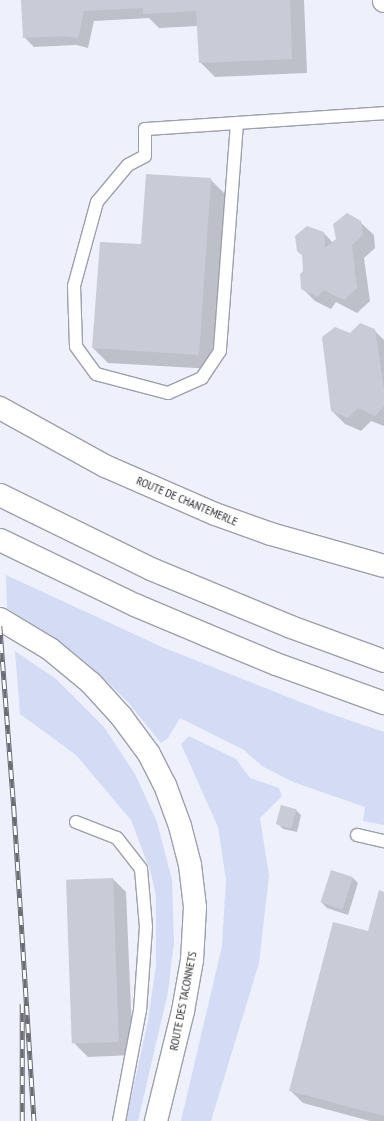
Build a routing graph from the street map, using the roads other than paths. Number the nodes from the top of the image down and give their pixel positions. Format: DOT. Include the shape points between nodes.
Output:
graph roads {
  1 [pos="384,113"];
  2 [pos="237,123"];
  3 [pos="0,408"];
  4 [pos="0,495"];
  5 [pos="0,540"];
  6 [pos="384,566"];
  7 [pos="0,619"];
  8 [pos="384,661"];
  9 [pos="384,703"];
  10 [pos="76,822"];
  11 [pos="357,835"];
  12 [pos="384,841"];
  13 [pos="119,1121"];
  14 [pos="156,1121"];
  1 -- 2 [label="lane"];
  2 -- 2 [label="lane" via="220,350 202,378 168,393 96,374 76,346 74,286 97,202 128,165 145,156 146,129"];
  3 -- 6 [label="main road, ROUTE DE CHANTEMERLE" via="105,466 215,514 271,534"];
  4 -- 8 [label="main road" via="151,569 291,627"];
  5 -- 9 [label="main road" via="206,635"];
  7 -- 14 [label="main road, ROUTE DES TACONNETS" via="50,649 91,683 122,716 149,754 165,785 180,826 190,865 194,907 192,960 183,1011"];
  10 -- 13 [label="lane" via="117,838 141,869 146,927 140,1010"];
  11 -- 12 [label="lane"];
}
